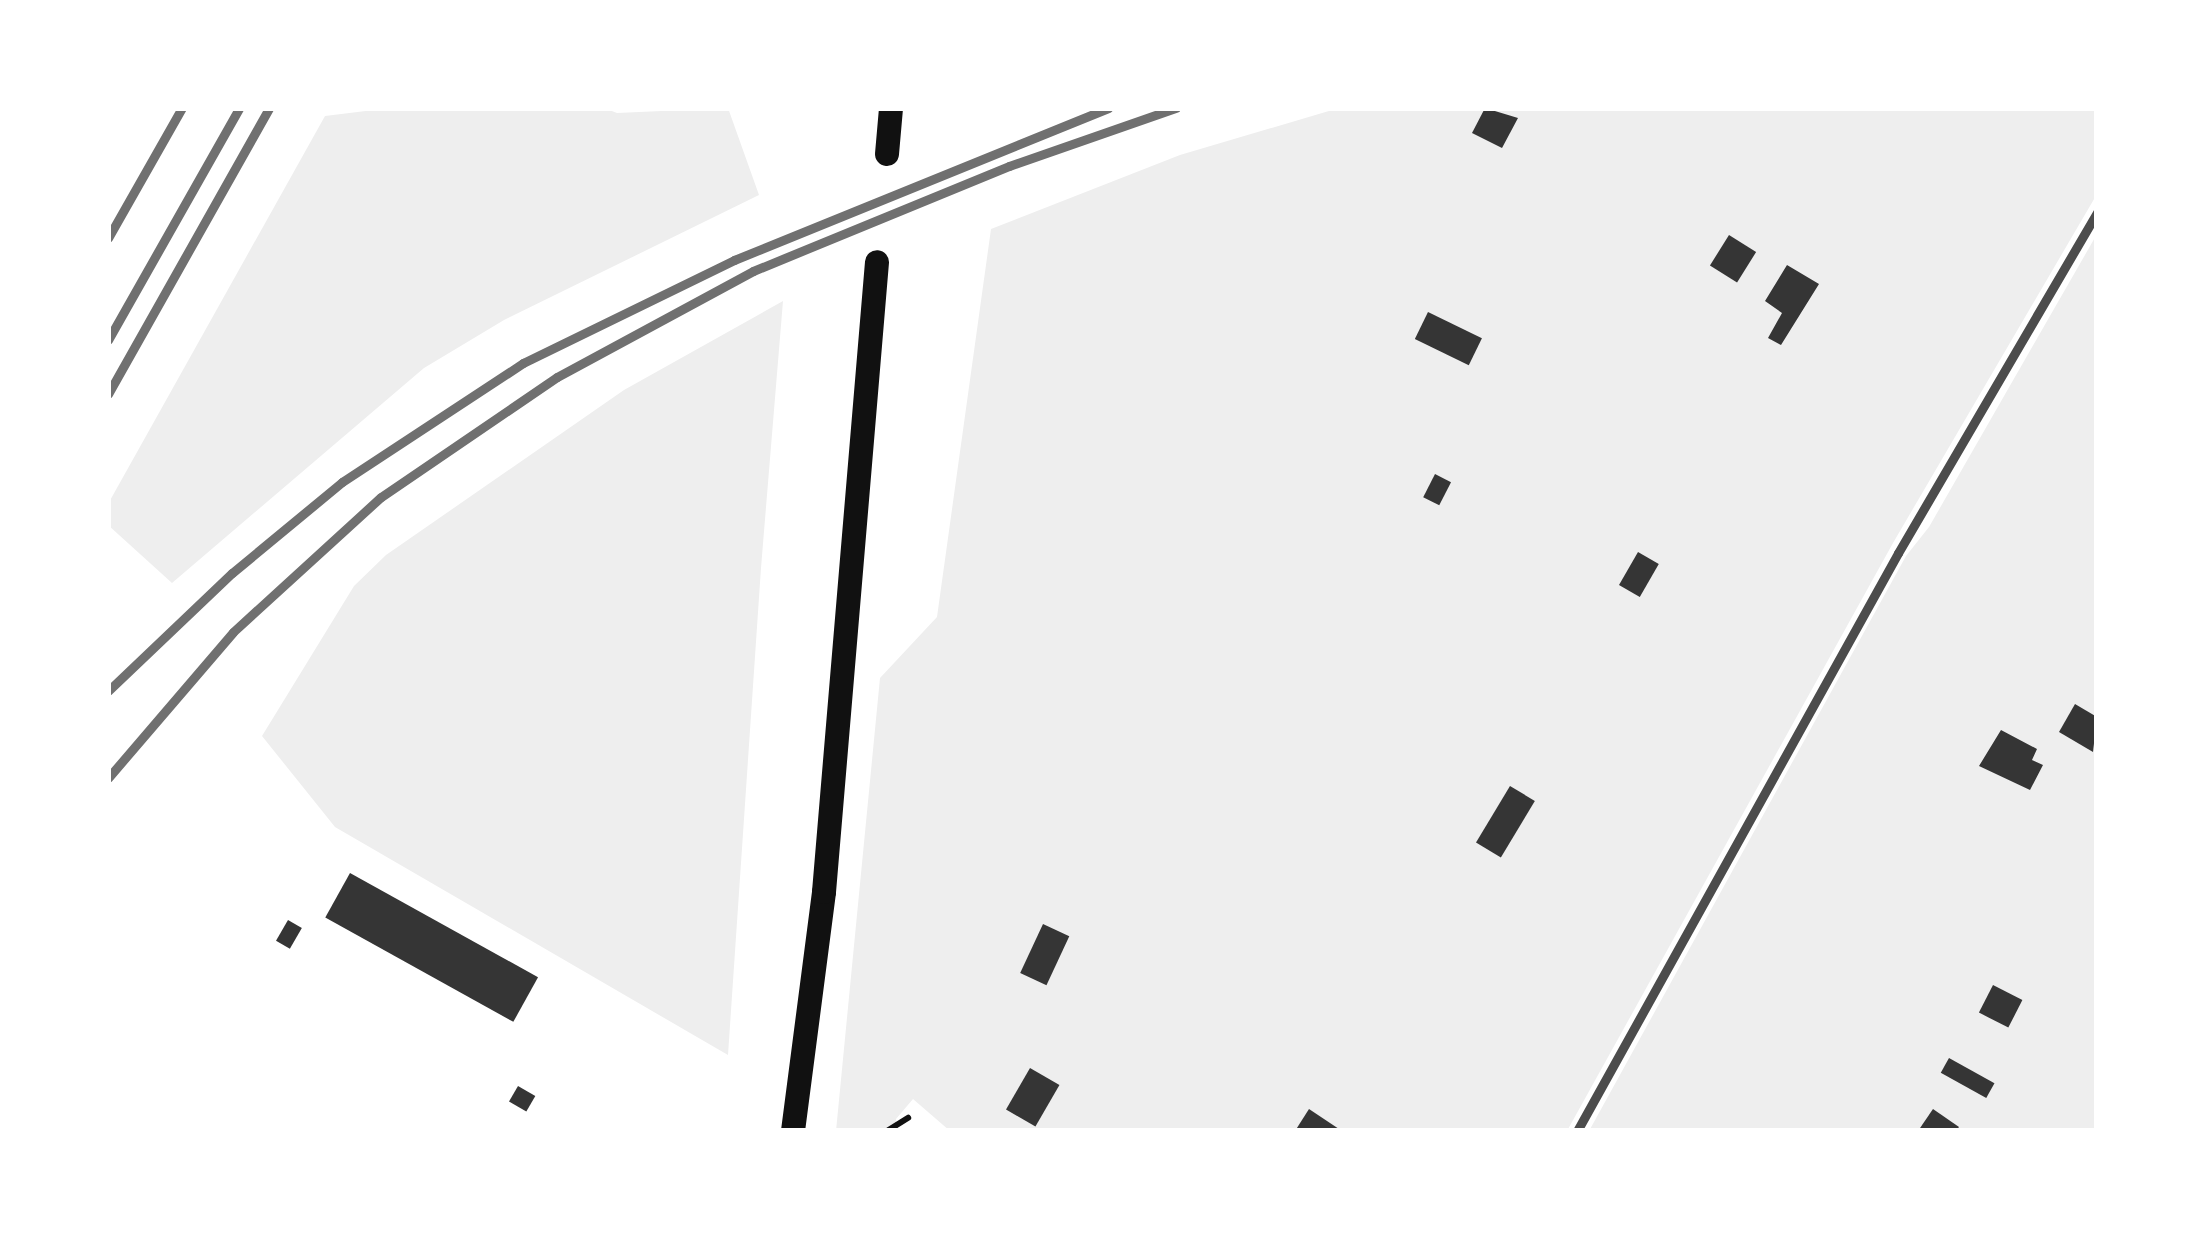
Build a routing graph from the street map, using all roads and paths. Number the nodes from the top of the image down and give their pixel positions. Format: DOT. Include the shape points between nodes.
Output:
graph roads {
  1 [pos="891,108"];
  2 [pos="887,154"];
  3 [pos="2097,212"];
  4 [pos="877,262"];
  5 [pos="908,1118"];
  6 [pos="793,1131"];
  7 [pos="887,1131"];
  8 [pos="1576,1131"];
  1 -- 2 [label="main road"];
  3 -- 8 [label="lane"];
  4 -- 6 [label="main road" via="824,892"];
  5 -- 7 [label="path"];
}
